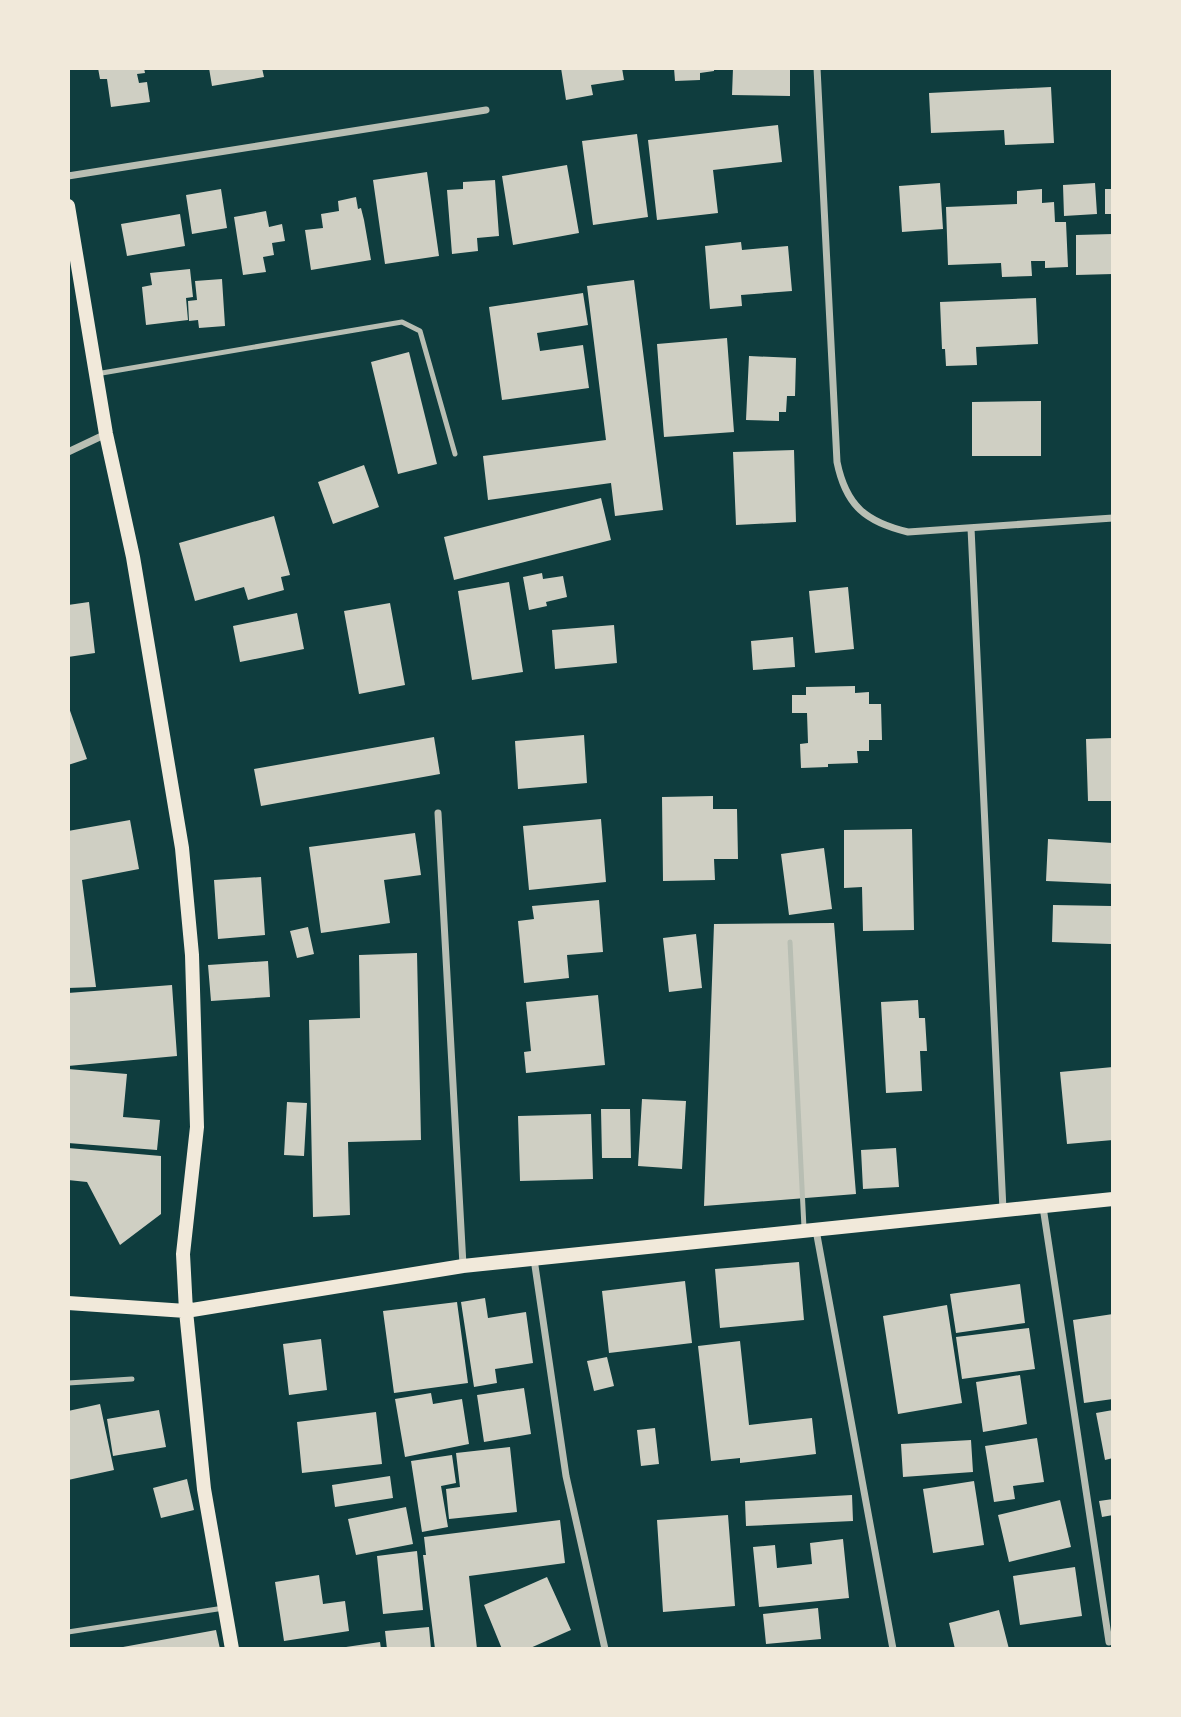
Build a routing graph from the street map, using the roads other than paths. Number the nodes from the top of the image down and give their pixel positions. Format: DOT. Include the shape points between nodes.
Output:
graph roads {
  1 [pos="817,68"];
  2 [pos="486,110"];
  3 [pos="68,176"];
  4 [pos="68,206"];
  5 [pos="96,374"];
  6 [pos="107,434"];
  7 [pos="68,452"];
  8 [pos="455,454"];
  9 [pos="1113,518"];
  10 [pos="971,528"];
  11 [pos="438,813"];
  12 [pos="790,942"];
  13 [pos="1113,1199"];
  14 [pos="1042,1206"];
  15 [pos="1003,1210"];
  16 [pos="810,1230"];
  17 [pos="534,1259"];
  18 [pos="463,1266"];
  19 [pos="68,1303"];
  20 [pos="186,1311"];
  21 [pos="132,1379"];
  22 [pos="68,1382"];
  23 [pos="224,1608"];
  24 [pos="68,1632"];
  25 [pos="1108,1642"];
  26 [pos="232,1649"];
  27 [pos="605,1649"];
  28 [pos="893,1649"];
  1 -- 10 [label="street" via="841,484 852,503 887,527 908,532"];
  2 -- 3 [label="street"];
  4 -- 5 [label="main road"];
  5 -- 6 [label="main road"];
  5 -- 8 [label="lane" via="402,322 420,331"];
  6 -- 7 [label="street"];
  6 -- 20 [label="main road" via="133,557 182,848 192,955 197,1127 183,1254"];
  9 -- 10 [label="street"];
  10 -- 15 [label="street"];
  11 -- 18 [label="street"];
  12 -- 16 [label="lane"];
  13 -- 14 [label="main road"];
  14 -- 15 [label="main road"];
  14 -- 25 [label="street"];
  15 -- 16 [label="main road"];
  16 -- 17 [label="main road"];
  16 -- 28 [label="street"];
  17 -- 18 [label="main road"];
  17 -- 27 [label="street" via="566,1476"];
  18 -- 20 [label="main road"];
  19 -- 20 [label="main road"];
  20 -- 23 [label="main road" via="204,1489"];
  21 -- 22 [label="lane"];
  23 -- 24 [label="lane"];
  23 -- 26 [label="main road"];
}
